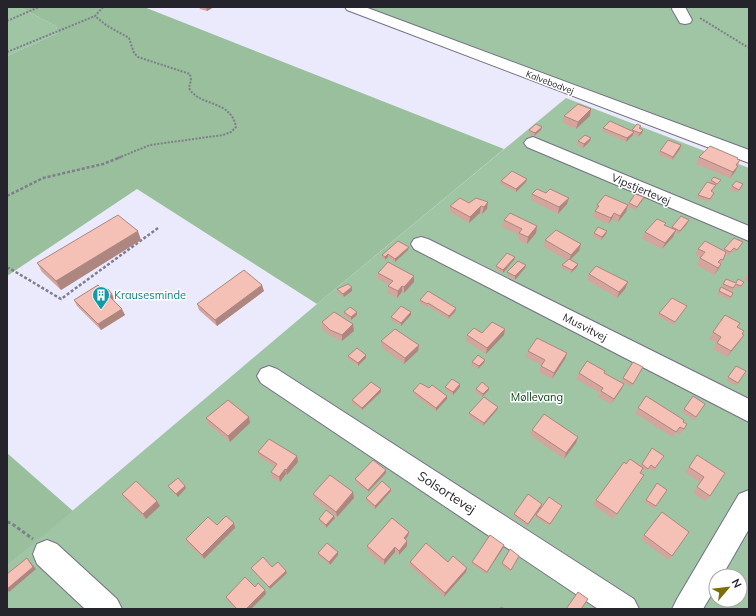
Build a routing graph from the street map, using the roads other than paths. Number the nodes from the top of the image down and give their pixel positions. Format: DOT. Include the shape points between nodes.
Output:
graph roads {
  1 [pos="352,7"];
  2 [pos="533,143"];
  3 [pos="749,157"];
  4 [pos="749,234"];
  5 [pos="421,244"];
  6 [pos="269,376"];
  7 [pos="749,411"];
  8 [pos="749,503"];
  9 [pos="46,554"];
  10 [pos="107,609"];
  11 [pos="624,609"];
  12 [pos="687,609"];
  1 -- 3 [label="street, Kalvebodvej"];
  2 -- 4 [label="street, Vipstjertevej"];
  5 -- 7 [label="street, Musvitvej"];
  6 -- 11 [label="street, Solsortevej"];
  8 -- 12 [label="street"];
  9 -- 10 [label="street"];
}
